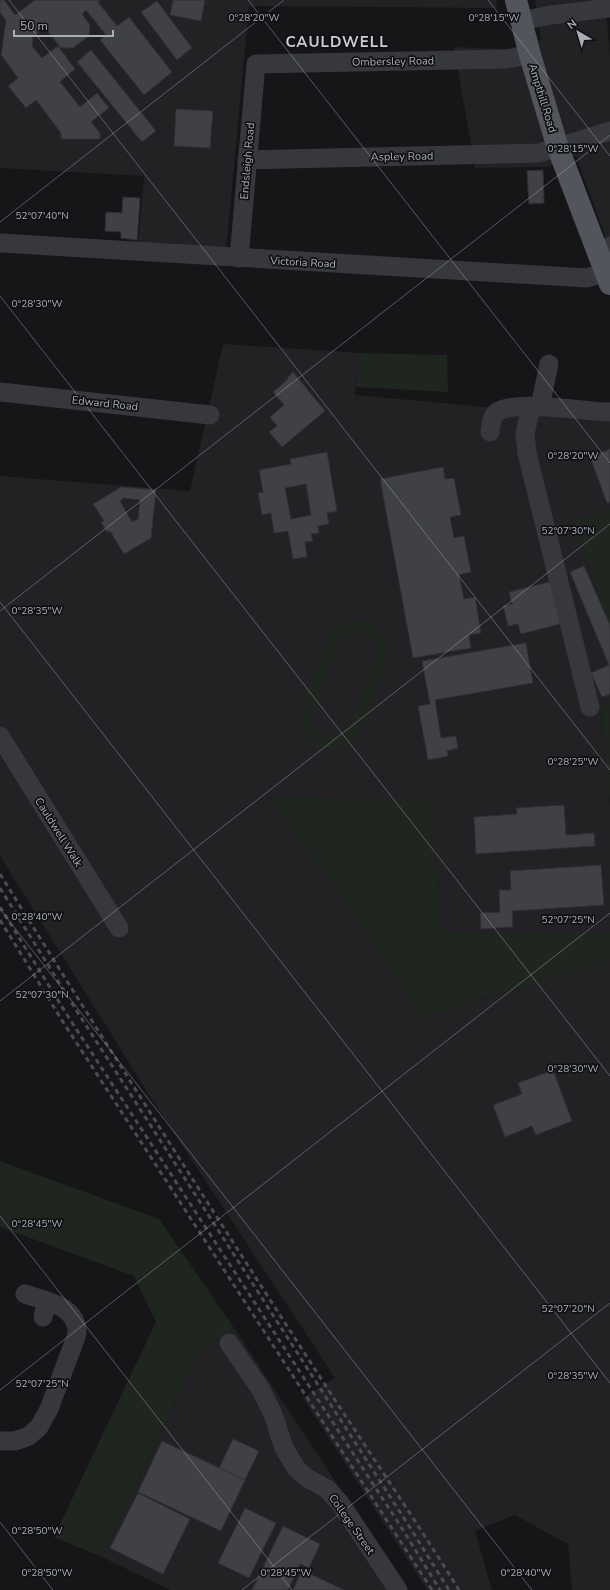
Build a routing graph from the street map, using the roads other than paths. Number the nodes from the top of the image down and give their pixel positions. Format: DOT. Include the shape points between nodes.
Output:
graph roads {
  1 [pos="516,0"];
  2 [pos="610,8"];
  3 [pos="521,21"];
  4 [pos="530,55"];
  5 [pos="256,64"];
  6 [pos="610,131"];
  7 [pos="558,148"];
  8 [pos="246,160"];
  9 [pos="0,243"];
  10 [pos="603,248"];
  11 [pos="238,258"];
  12 [pos="608,279"];
  13 [pos="548,364"];
  14 [pos="0,392"];
  15 [pos="535,407"];
  16 [pos="610,412"];
  17 [pos="210,415"];
  18 [pos="490,432"];
  19 [pos="590,707"];
  20 [pos="0,736"];
  21 [pos="119,928"];
  22 [pos="25,1294"];
  23 [pos="229,1343"];
  24 [pos="0,1441"];
  25 [pos="398,1590"];
  1 -- 3 [label="main road, Ampthill Road"];
  2 -- 3 [label="street"];
  3 -- 4 [label="main road, Ampthill Road"];
  4 -- 5 [label="street, Ombersley Road" via="507,59"];
  4 -- 7 [label="main road, Ampthill Road"];
  5 -- 8 [label="street, Endsleigh Road"];
  6 -- 7 [label="street, Aspley Road"];
  7 -- 8 [label="street, Aspley Road" via="539,153"];
  7 -- 10 [label="main road, Ampthill Road"];
  8 -- 11 [label="street, Endsleigh Road"];
  9 -- 11 [label="street, Victoria Road"];
  10 -- 12 [label="main road, Ampthill Road"];
  11 -- 12 [label="street, Victoria Road"];
  13 -- 15 [label="street"];
  14 -- 17 [label="street, Edward Road"];
  15 -- 16 [label="street"];
  15 -- 18 [label="street" via="507,408 496,413 491,421"];
  15 -- 19 [label="street" via="525,434 527,453"];
  20 -- 21 [label="street, Cauldwell Walk"];
  22 -- 24 [label="street" via="45,1310 63,1307 77,1325 76,1337 49,1409 39,1427 29,1436 15,1441"];
  23 -- 25 [label="street, College Street" via="261,1390 273,1414 284,1448 296,1468 307,1478 327,1489 340,1503"];
}
